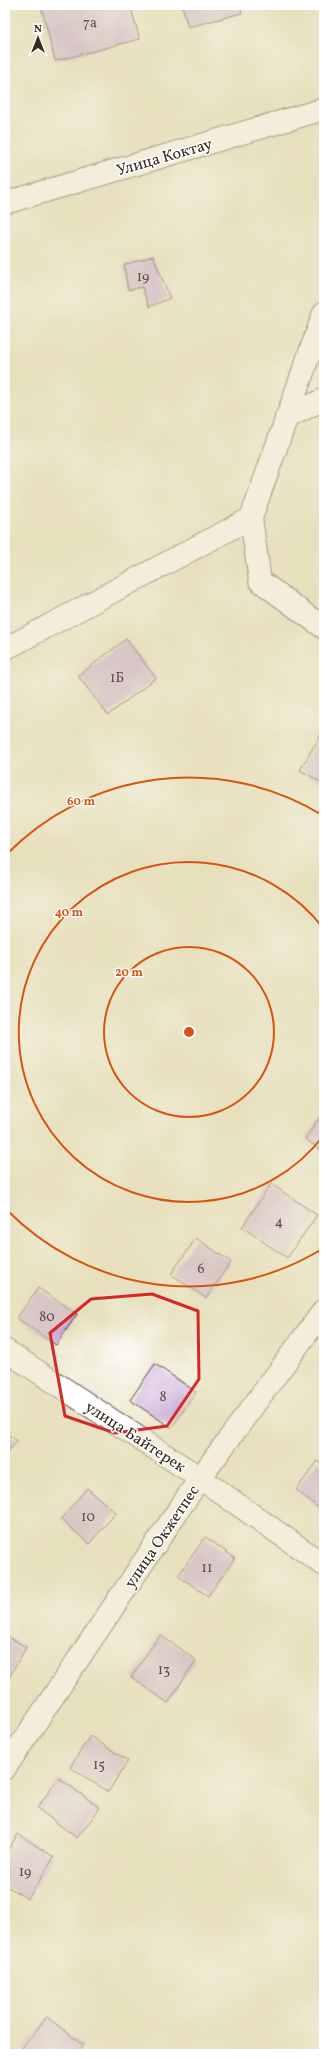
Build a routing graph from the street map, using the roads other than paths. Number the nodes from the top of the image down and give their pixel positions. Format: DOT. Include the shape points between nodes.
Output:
graph roads {
  1 [pos="324,109"];
  2 [pos="5,203"];
  3 [pos="324,313"];
  4 [pos="324,399"];
  5 [pos="286,418"];
  6 [pos="251,518"];
  7 [pos="324,628"];
  8 [pos="5,649"];
  9 [pos="324,1310"];
  10 [pos="5,1350"];
  11 [pos="200,1478"];
  12 [pos="324,1565"];
  13 [pos="5,1768"];
  1 -- 2 [label="street, Улица Коктау"];
  3 -- 5 [label="street"];
  4 -- 5 [label="street"];
  5 -- 6 [label="street"];
  6 -- 7 [label="street" via="260,581"];
  6 -- 8 [label="street"];
  9 -- 11 [label="street, улица Окжетпес"];
  10 -- 11 [label="street, улица Байтерек"];
  11 -- 12 [label="street, улица Байтерек"];
  11 -- 13 [label="street, улица Окжетпес"];
}
